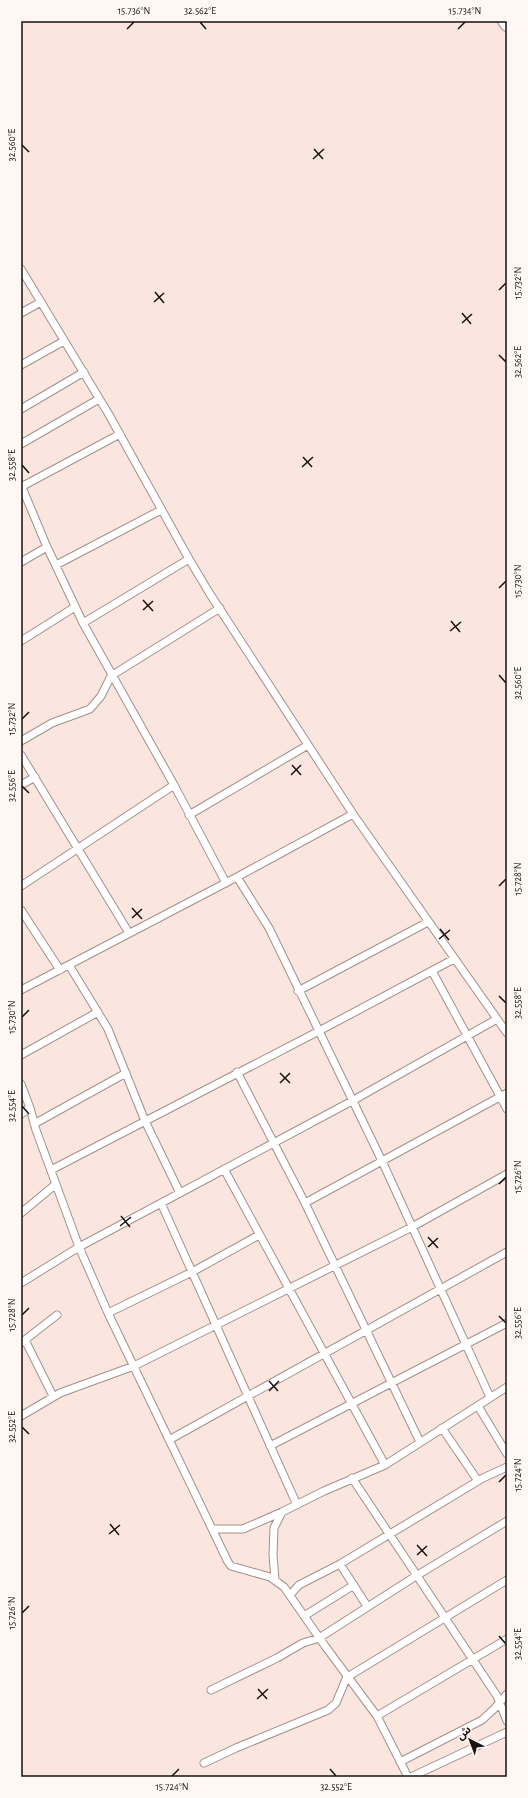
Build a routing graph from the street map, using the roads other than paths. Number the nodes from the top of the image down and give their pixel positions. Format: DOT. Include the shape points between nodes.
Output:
graph roads {
  1 [pos="504,21"];
  2 [pos="507,25"];
  3 [pos="21,269"];
  4 [pos="41,302"];
  5 [pos="21,313"];
  6 [pos="64,341"];
  7 [pos="21,365"];
  8 [pos="84,372"];
  9 [pos="99,399"];
  10 [pos="21,409"];
  11 [pos="120,434"];
  12 [pos="21,444"];
  13 [pos="21,486"];
  14 [pos="161,510"];
  15 [pos="47,546"];
  16 [pos="189,559"];
  17 [pos="21,562"];
  18 [pos="56,565"];
  19 [pos="75,607"];
  20 [pos="220,608"];
  21 [pos="83,623"];
  22 [pos="21,641"];
  23 [pos="111,676"];
  24 [pos="21,741"];
  25 [pos="308,745"];
  26 [pos="21,755"];
  27 [pos="35,777"];
  28 [pos="21,785"];
  29 [pos="174,785"];
  30 [pos="353,814"];
  31 [pos="188,815"];
  32 [pos="78,848"];
  33 [pos="237,877"];
  34 [pos="226,883"];
  35 [pos="21,886"];
  36 [pos="21,910"];
  37 [pos="428,922"];
  38 [pos="129,934"];
  39 [pos="454,958"];
  40 [pos="69,965"];
  41 [pos="60,970"];
  42 [pos="432,971"];
  43 [pos="21,990"];
  44 [pos="298,991"];
  45 [pos="98,1012"];
  46 [pos="497,1019"];
  47 [pos="319,1031"];
  48 [pos="507,1033"];
  49 [pos="468,1036"];
  50 [pos="21,1055"];
  51 [pos="237,1072"];
  52 [pos="126,1074"];
  53 [pos="21,1084"];
  54 [pos="504,1095"];
  55 [pos="352,1101"];
  56 [pos="30,1108"];
  57 [pos="507,1109"];
  58 [pos="21,1114"];
  59 [pos="145,1121"];
  60 [pos="34,1124"];
  61 [pos="274,1143"];
  62 [pos="382,1161"];
  63 [pos="224,1169"];
  64 [pos="51,1170"];
  65 [pos="507,1174"];
  66 [pos="56,1184"];
  67 [pos="180,1193"];
  68 [pos="161,1203"];
  69 [pos="305,1203"];
  70 [pos="21,1213"];
  71 [pos="412,1228"];
  72 [pos="259,1236"];
  73 [pos="80,1247"];
  74 [pos="507,1252"];
  75 [pos="335,1266"];
  76 [pos="192,1272"];
  77 [pos="21,1283"];
  78 [pos="440,1288"];
  79 [pos="288,1289"];
  80 [pos="108,1313"];
  81 [pos="57,1315"];
  82 [pos="507,1323"];
  83 [pos="217,1325"];
  84 [pos="366,1330"];
  85 [pos="23,1342"];
  86 [pos="466,1344"];
  87 [pos="324,1354"];
  88 [pos="134,1366"];
  89 [pos="392,1382"];
  90 [pos="507,1387"];
  91 [pos="247,1395"];
  92 [pos="53,1396"];
  93 [pos="490,1397"];
  94 [pos="351,1403"];
  95 [pos="478,1406"];
  96 [pos="21,1416"];
  97 [pos="442,1428"];
  98 [pos="169,1440"];
  99 [pos="420,1442"];
  100 [pos="270,1446"];
  101 [pos="507,1454"];
  102 [pos="385,1465"];
  103 [pos="507,1467"];
  104 [pos="352,1478"];
  105 [pos="478,1482"];
  106 [pos="297,1505"];
  107 [pos="282,1512"];
  108 [pos="507,1521"];
  109 [pos="213,1529"];
  110 [pos="389,1533"];
  111 [pos="340,1564"];
  112 [pos="416,1576"];
  113 [pos="275,1580"];
  114 [pos="506,1583"];
  115 [pos="354,1585"];
  116 [pos="290,1595"];
  117 [pos="367,1606"];
  118 [pos="304,1616"];
  119 [pos="445,1618"];
  120 [pos="319,1638"];
  121 [pos="507,1639"];
  122 [pos="472,1660"];
  123 [pos="347,1678"];
  124 [pos="211,1690"];
  125 [pos="507,1694"];
  126 [pos="500,1702"];
  127 [pos="377,1716"];
  128 [pos="507,1721"];
  129 [pos="507,1732"];
  130 [pos="400,1762"];
  131 [pos="204,1763"];
  132 [pos="409,1777"];
  1 -- 2 [label="highway"];
  3 -- 4 [label="street"];
  4 -- 5 [label="street"];
  4 -- 6 [label="street"];
  6 -- 7 [label="street"];
  6 -- 8 [label="street"];
  8 -- 9 [label="street"];
  8 -- 10 [label="street"];
  9 -- 11 [label="street"];
  9 -- 12 [label="street"];
  11 -- 13 [label="street"];
  11 -- 14 [label="street"];
  13 -- 15 [label="street"];
  14 -- 16 [label="street"];
  14 -- 18 [label="street"];
  15 -- 17 [label="street"];
  15 -- 18 [label="street"];
  16 -- 20 [label="street"];
  16 -- 21 [label="street"];
  18 -- 19 [label="street"];
  19 -- 21 [label="street"];
  19 -- 22 [label="street"];
  20 -- 23 [label="street"];
  20 -- 25 [label="street"];
  21 -- 23 [label="street"];
  23 -- 24 [label="street" via="101,696 90,709 52,723"];
  23 -- 29 [label="street"];
  25 -- 30 [label="street"];
  25 -- 31 [label="street"];
  26 -- 27 [label="street"];
  27 -- 28 [label="street"];
  27 -- 32 [label="street"];
  29 -- 31 [label="street"];
  29 -- 32 [label="street"];
  30 -- 33 [label="street"];
  30 -- 37 [label="street"];
  31 -- 34 [label="street"];
  32 -- 35 [label="street"];
  32 -- 38 [label="street"];
  33 -- 34 [label="street"];
  33 -- 44 [label="street" via="269,928"];
  34 -- 38 [label="street"];
  36 -- 41 [label="street"];
  37 -- 39 [label="street"];
  37 -- 44 [label="street"];
  38 -- 40 [label="street"];
  39 -- 42 [label="street"];
  39 -- 46 [label="street"];
  40 -- 41 [label="street"];
  40 -- 45 [label="street"];
  41 -- 43 [label="street"];
  42 -- 47 [label="street"];
  42 -- 49 [label="street"];
  44 -- 47 [label="street"];
  45 -- 50 [label="street"];
  45 -- 52 [label="street"];
  46 -- 48 [label="street"];
  46 -- 49 [label="street"];
  47 -- 51 [label="street"];
  47 -- 55 [label="street"];
  49 -- 54 [label="street"];
  49 -- 55 [label="street"];
  51 -- 59 [label="street"];
  51 -- 61 [label="street"];
  52 -- 59 [label="street"];
  52 -- 60 [label="street"];
  53 -- 56 [label="street"];
  54 -- 57 [label="street"];
  54 -- 62 [label="street"];
  55 -- 61 [label="street"];
  55 -- 62 [label="street"];
  56 -- 58 [label="street"];
  56 -- 60 [label="street"];
  59 -- 64 [label="street"];
  59 -- 67 [label="street"];
  60 -- 64 [label="street"];
  61 -- 63 [label="street"];
  61 -- 69 [label="street"];
  62 -- 69 [label="street"];
  62 -- 71 [label="street"];
  63 -- 67 [label="street"];
  63 -- 72 [label="street"];
  64 -- 66 [label="street"];
  65 -- 71 [label="street"];
  66 -- 70 [label="street"];
  66 -- 73 [label="street"];
  67 -- 68 [label="street"];
  68 -- 73 [label="street"];
  68 -- 76 [label="street"];
  69 -- 75 [label="street"];
  71 -- 75 [label="street"];
  71 -- 78 [label="street"];
  72 -- 76 [label="street"];
  72 -- 79 [label="street"];
  73 -- 77 [label="street"];
  73 -- 80 [label="street"];
  74 -- 78 [label="street"];
  75 -- 79 [label="street"];
  75 -- 84 [label="street"];
  76 -- 80 [label="street"];
  76 -- 83 [label="street"];
  78 -- 84 [label="street"];
  78 -- 86 [label="street"];
  79 -- 83 [label="street"];
  79 -- 87 [label="street"];
  80 -- 88 [label="street"];
  81 -- 85 [label="street"];
  82 -- 86 [label="street"];
  83 -- 88 [label="street"];
  83 -- 91 [label="street"];
  84 -- 87 [label="street"];
  84 -- 89 [label="street"];
  85 -- 92 [label="street"];
  86 -- 89 [label="street"];
  86 -- 93 [label="street"];
  87 -- 91 [label="street"];
  87 -- 94 [label="street"];
  88 -- 92 [label="street"];
  88 -- 98 [label="street"];
  89 -- 94 [label="street"];
  89 -- 99 [label="street"];
  90 -- 93 [label="street"];
  91 -- 98 [label="street"];
  91 -- 100 [label="street"];
  92 -- 96 [label="street"];
  93 -- 95 [label="street"];
  94 -- 100 [label="street"];
  94 -- 102 [label="street"];
  95 -- 97 [label="street"];
  95 -- 101 [label="street"];
  97 -- 99 [label="street"];
  97 -- 105 [label="street"];
  98 -- 109 [label="street"];
  99 -- 102 [label="street"];
  100 -- 106 [label="street"];
  102 -- 104 [label="street"];
  103 -- 105 [label="street"];
  104 -- 106 [label="street"];
  104 -- 110 [label="street"];
  105 -- 110 [label="street"];
  106 -- 107 [label="street"];
  107 -- 109 [label="street" via="243,1529"];
  107 -- 113 [label="street" via="274,1528"];
  108 -- 112 [label="street"];
  109 -- 113 [label="street" via="231,1566"];
  110 -- 111 [label="street"];
  110 -- 112 [label="street"];
  111 -- 115 [label="street"];
  111 -- 116 [label="street" via="299,1585"];
  112 -- 117 [label="street"];
  112 -- 119 [label="street"];
  113 -- 116 [label="street"];
  114 -- 119 [label="street"];
  115 -- 117 [label="street"];
  115 -- 118 [label="street"];
  116 -- 118 [label="street"];
  117 -- 120 [label="street"];
  118 -- 120 [label="street"];
  119 -- 122 [label="street"];
  119 -- 123 [label="street"];
  120 -- 123 [label="street"];
  120 -- 124 [label="street" via="303,1643"];
  121 -- 122 [label="street"];
  122 -- 126 [label="street"];
  122 -- 127 [label="street"];
  123 -- 127 [label="street"];
  123 -- 131 [label="street" via="336,1703 328,1710"];
  125 -- 126 [label="street"];
  126 -- 128 [label="street"];
  126 -- 130 [label="street" via="482,1720"];
  127 -- 130 [label="street"];
  129 -- 132 [label="street"];
  130 -- 132 [label="street"];
}
